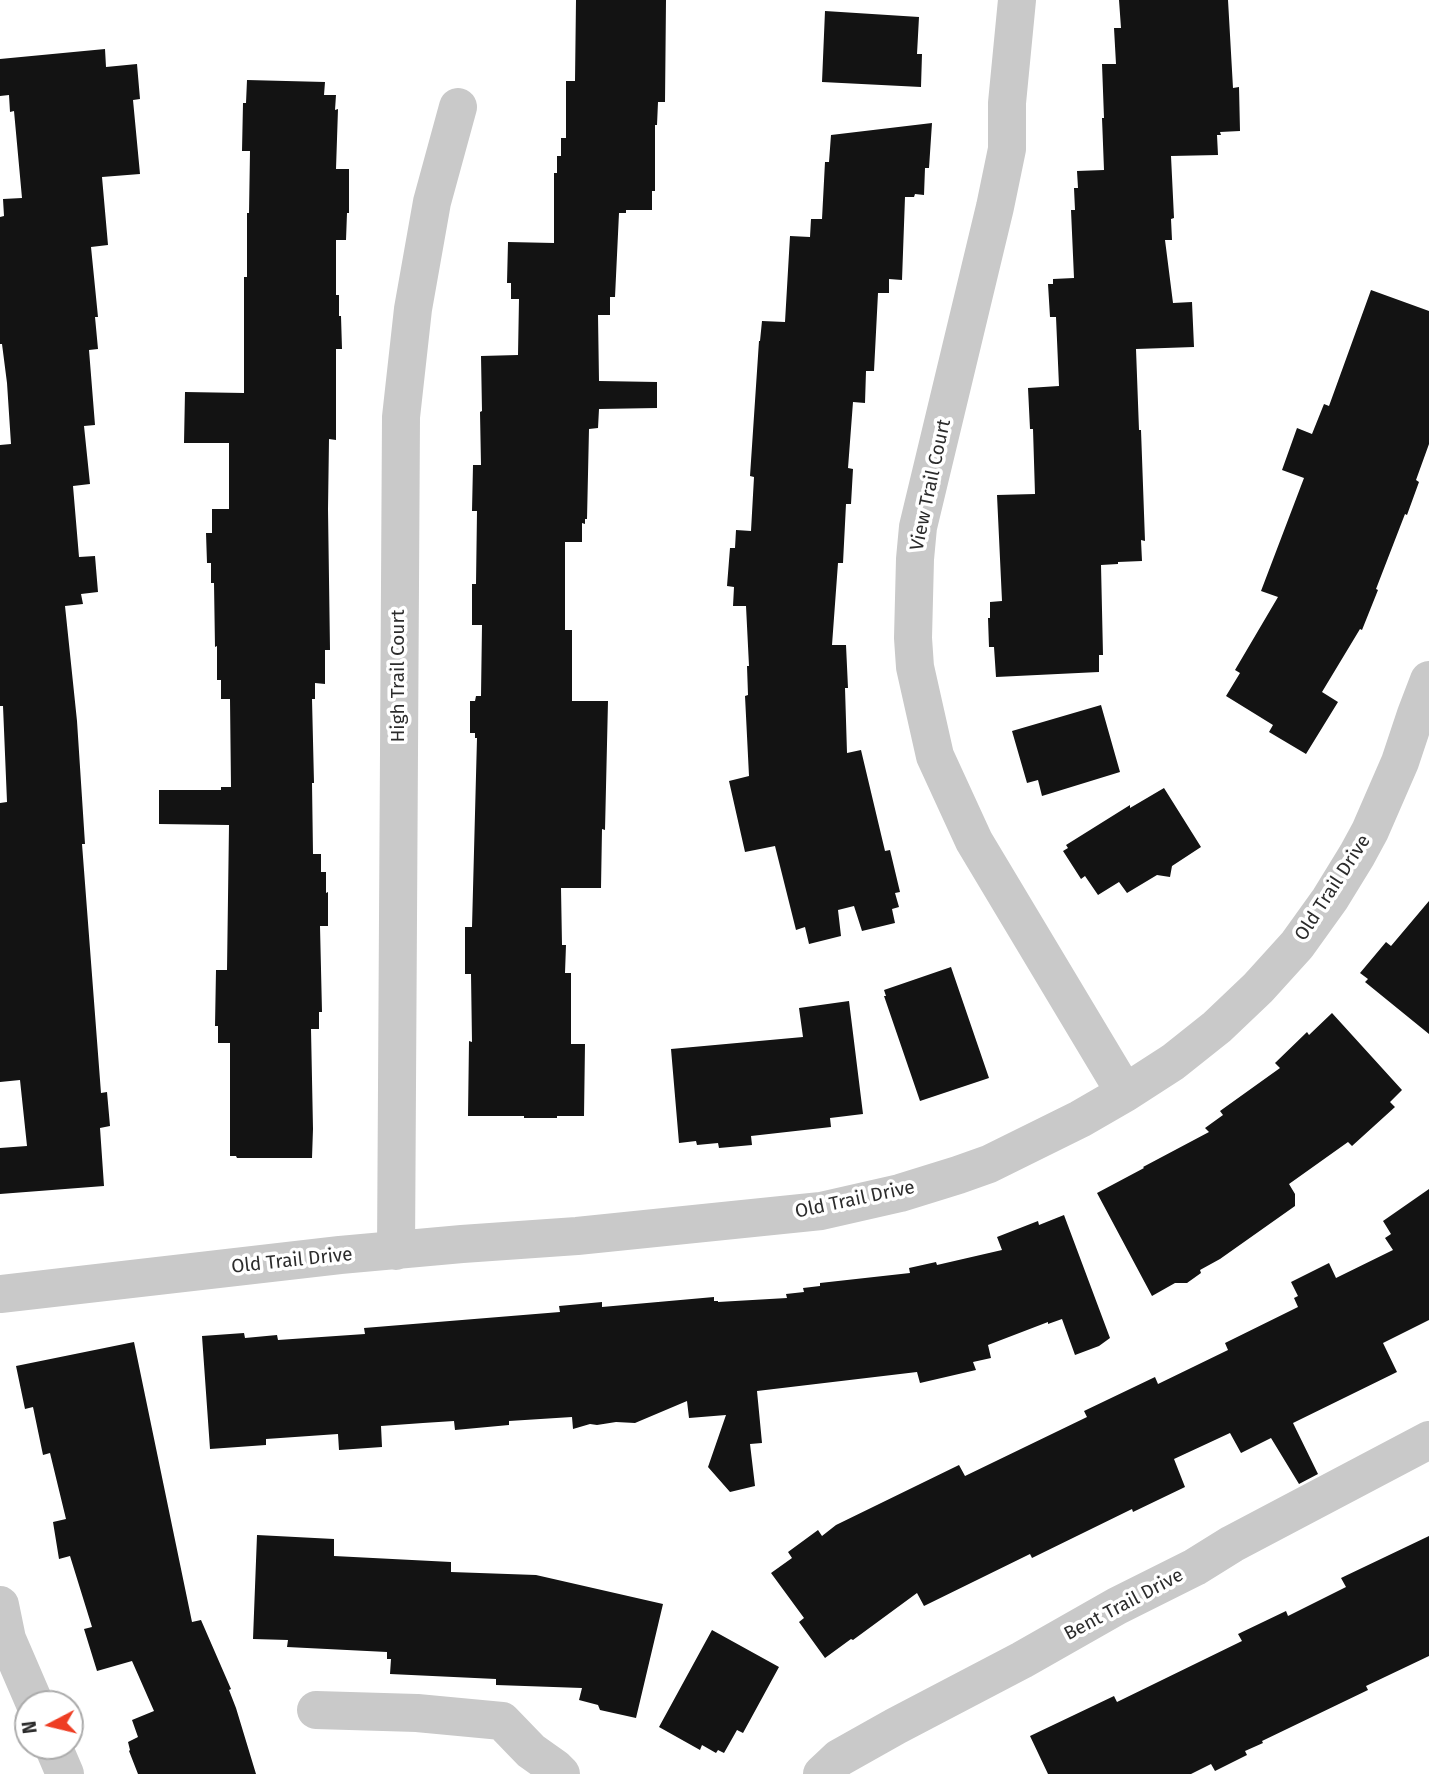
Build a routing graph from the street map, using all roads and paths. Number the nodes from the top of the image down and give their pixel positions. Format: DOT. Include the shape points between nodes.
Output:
graph roads {
  1 [pos="1017,0"];
  2 [pos="458,107"];
  3 [pos="1429,680"];
  4 [pos="1125,1093"];
  5 [pos="396,1251"];
  6 [pos="0,1294"];
  7 [pos="1429,1440"];
  8 [pos="0,1605"];
  9 [pos="29,1690"];
  10 [pos="317,1710"];
  11 [pos="561,1774"];
  12 [pos="822,1774"];
  1 -- 4 [label="street, View Trail Court" via="1007,149 918,527 915,667 935,756 974,841"];
  2 -- 5 [label="street, High Trail Court" via="432,202 413,309 401,417"];
  3 -- 4 [label="street, Old Trail Drive" via="1370,831 1297,945 1217,1027"];
  4 -- 5 [label="street, Old Trail Drive" via="989,1164 900,1193 821,1211"];
  5 -- 6 [label="street, Old Trail Drive"];
  7 -- 12 [label="street, Bent Trail Drive" via="896,1726 839,1758"];
  8 -- 9 [label="street" via="7,1639"];
  10 -- 11 [label="street" via="502,1721"];
}
